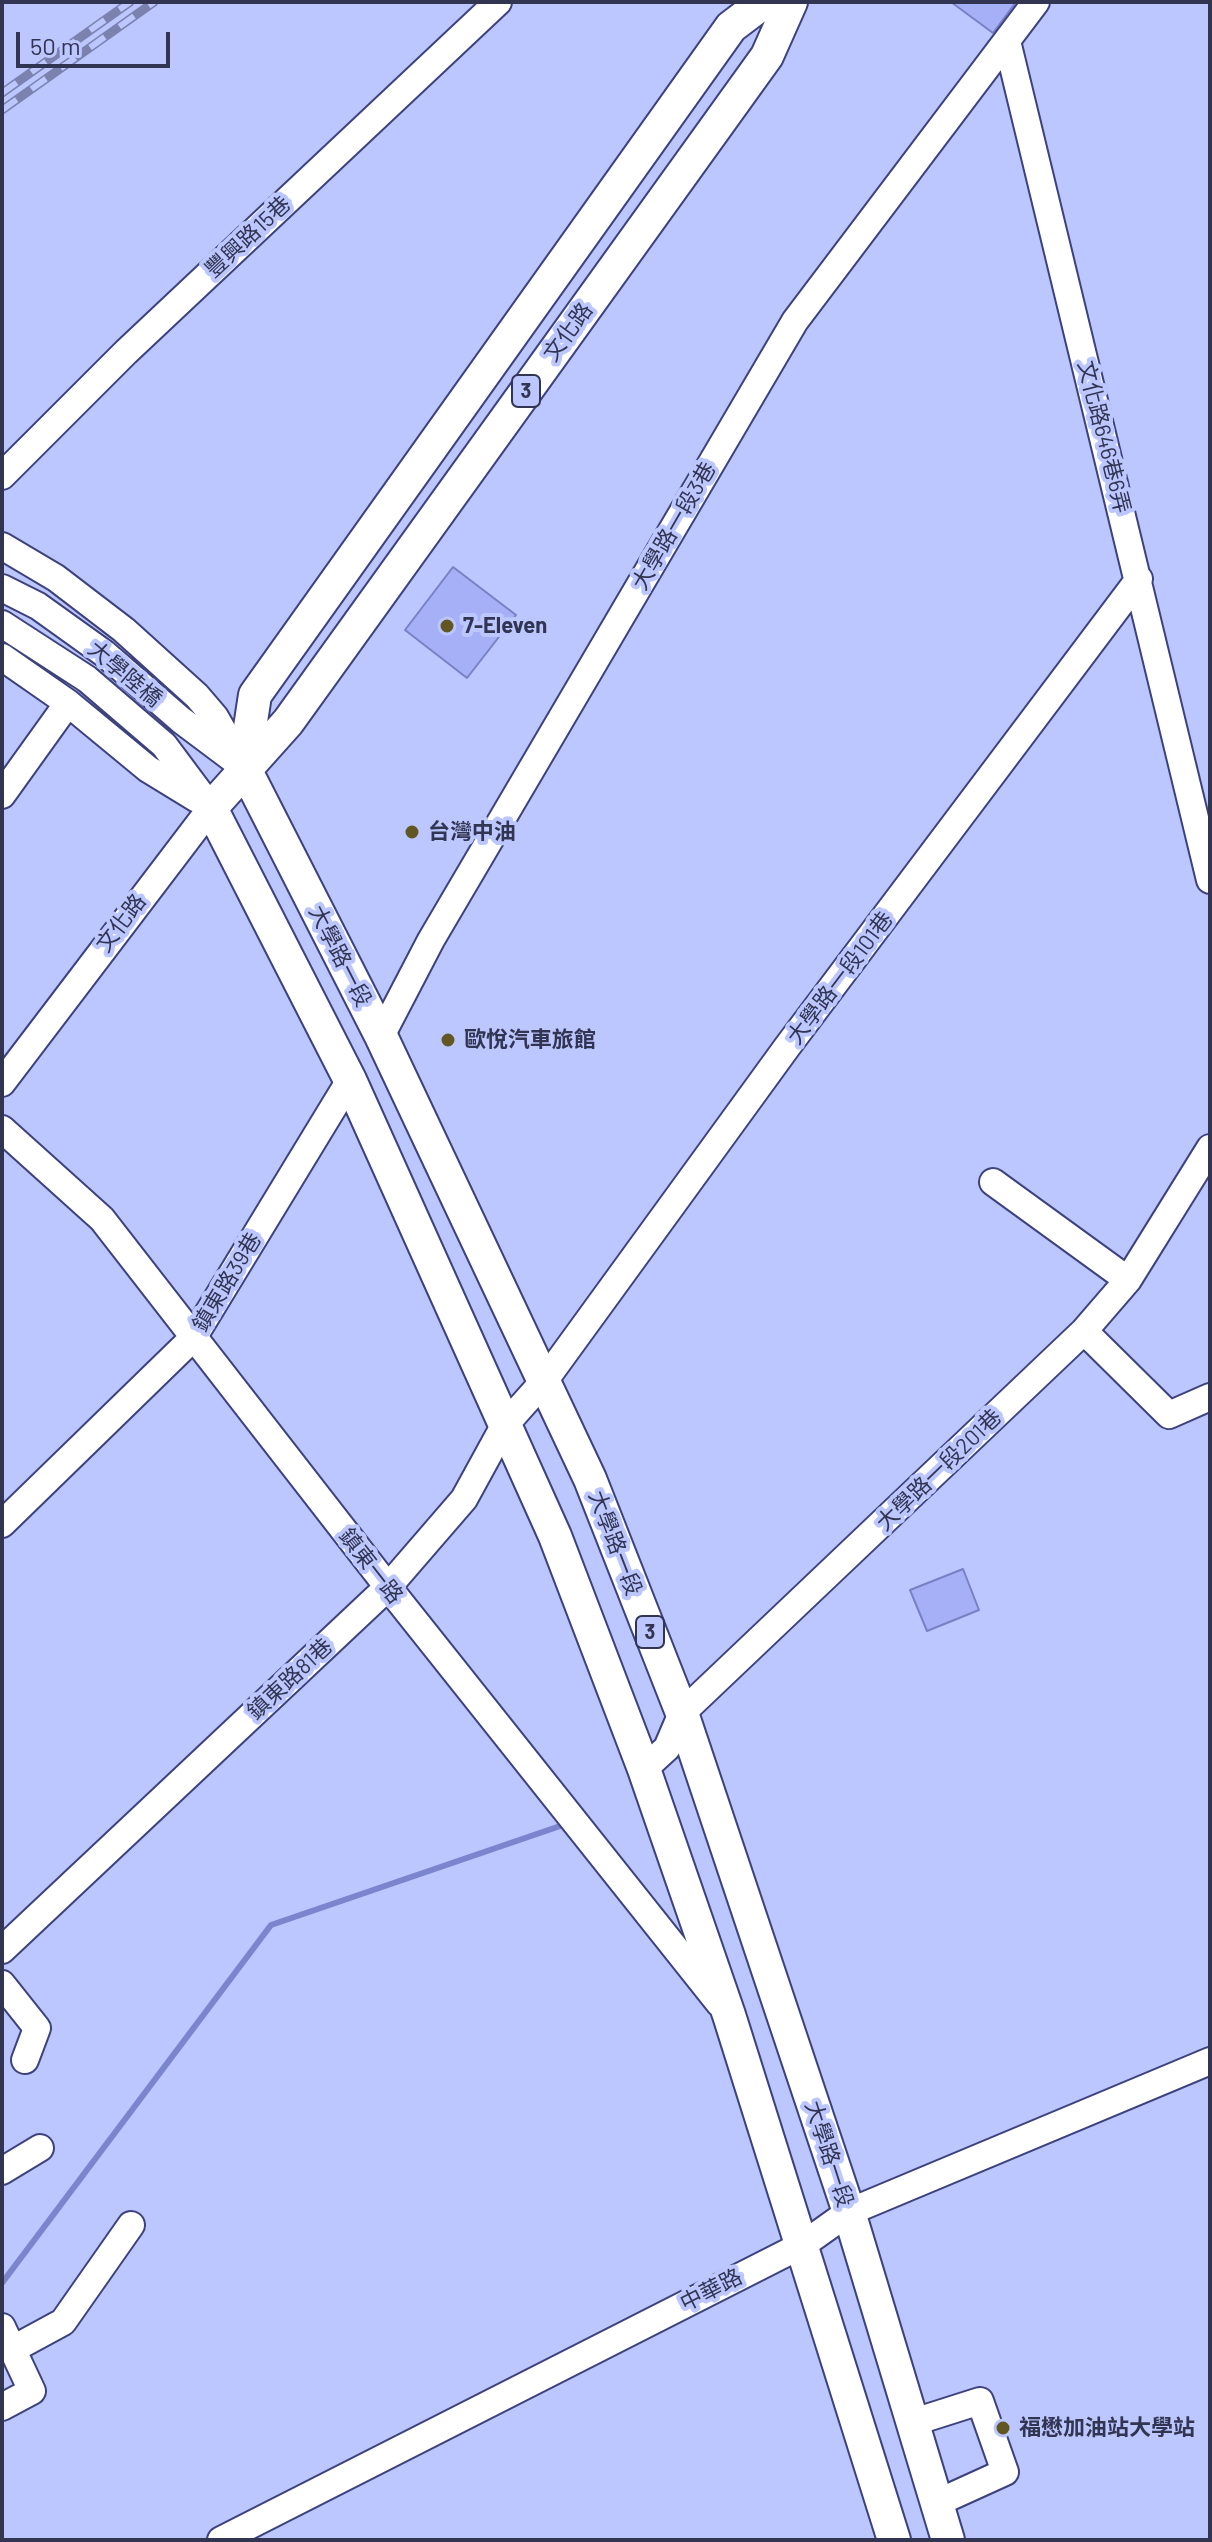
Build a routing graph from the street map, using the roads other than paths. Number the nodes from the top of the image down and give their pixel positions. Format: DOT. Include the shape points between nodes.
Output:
graph roads {
  1 [pos="498,2"];
  2 [pos="764,2"];
  3 [pos="791,2"];
  4 [pos="1036,2"];
  5 [pos="1007,41"];
  6 [pos="2,476"];
  7 [pos="2,546"];
  8 [pos="1139,579"];
  9 [pos="2,588"];
  10 [pos="2,624"];
  11 [pos="2,657"];
  12 [pos="68,703"];
  13 [pos="244,767"];
  14 [pos="2,795"];
  15 [pos="211,808"];
  16 [pos="1210,880"];
  17 [pos="381,1036"];
  18 [pos="350,1080"];
  19 [pos="2,1083"];
  20 [pos="2,1129"];
  21 [pos="1210,1148"];
  22 [pos="993,1182"];
  23 [pos="1128,1280"];
  24 [pos="1084,1331"];
  25 [pos="193,1338"];
  26 [pos="545,1380"];
  27 [pos="1210,1397"];
  28 [pos="504,1426"];
  29 [pos="2,1524"];
  30 [pos="388,1587"];
  31 [pos="682,1713"];
  32 [pos="644,1769"];
  33 [pos="2,1950"];
  34 [pos="2,1984"];
  35 [pos="729,2015"];
  36 [pos="25,2060"];
  37 [pos="1210,2061"];
  38 [pos="40,2148"];
  39 [pos="2,2171"];
  40 [pos="849,2212"];
  41 [pos="131,2225"];
  42 [pos="804,2244"];
  43 [pos="9,2338"];
  44 [pos="2,2407"];
  45 [pos="914,2422"];
  46 [pos="939,2502"];
  47 [pos="221,2540"];
  48 [pos="894,2540"];
  49 [pos="948,2540"];
  1 -- 6 [label="street, 豐興路15巷"];
  2 -- 13 [label="main road, 文化路 / 3" via="731,27 255,695"];
  3 -- 13 [label="main road, 文化路 / 3" via="767,56 288,722"];
  4 -- 5 [label="street"];
  5 -- 8 [label="street, 文化路646巷6弄"];
  5 -- 17 [label="street, 大學路一段3巷" via="795,321 431,940"];
  7 -- 13 [label="street" via="56,578 197,696"];
  8 -- 16 [label="street, 文化路646巷6弄"];
  8 -- 26 [label="street, 大學路一段101巷"];
  9 -- 13 [label="street, 大學陸橋" via="38,606 105,654"];
  10 -- 15 [label="street, 大學陸橋" via="87,679 164,745"];
  11 -- 12 [label="street"];
  12 -- 14 [label="street"];
  12 -- 15 [label="street" via="148,769"];
  13 -- 15 [label="main road, 文化路 / 3"];
  13 -- 17 [label="main road, 大學路一段 / 3"];
  15 -- 18 [label="main road"];
  15 -- 19 [label="street, 文化路"];
  17 -- 26 [label="main road, 大學路一段 / 3"];
  18 -- 25 [label="street, 鎮東路39巷"];
  18 -- 28 [label="main road"];
  20 -- 25 [label="street, 鎮東一路" via="102,1219"];
  21 -- 23 [label="street, 大學路一段201巷"];
  22 -- 23 [label="street"];
  23 -- 24 [label="street, 大學路一段201巷"];
  24 -- 27 [label="street" via="1169,1415"];
  24 -- 31 [label="street, 大學路一段201巷"];
  25 -- 29 [label="street, 鎮東路39巷"];
  25 -- 30 [label="street, 鎮東一路"];
  26 -- 28 [label="street, 鎮東路81巷"];
  26 -- 31 [label="main road, 大學路一段 / 3"];
  28 -- 30 [label="street, 鎮東路81巷" via="464,1499"];
  28 -- 32 [label="main road" via="555,1536"];
  30 -- 33 [label="street, 鎮東路81巷"];
  30 -- 35 [label="street, 鎮東一路"];
  31 -- 32 [label="street, 大學路一段201巷" via="667,1748"];
  31 -- 40 [label="main road, 大學路一段 / 3"];
  32 -- 35 [label="main road"];
  34 -- 36 [label="street" via="37,2028"];
  35 -- 42 [label="main road"];
  37 -- 40 [label="street, 中華路"];
  38 -- 39 [label="street"];
  40 -- 42 [label="street, 中華路"];
  40 -- 45 [label="main road, 大學路一段 / 3"];
  41 -- 43 [label="street" via="63,2322"];
  42 -- 47 [label="street, 中華路"];
  42 -- 48 [label="main road"];
  43 -- 44 [label="street" via="32,2391"];
  45 -- 46 [label="main road, 大學路一段 / 3"];
  45 -- 46 [label="street" via="980,2401 1005,2472"];
  46 -- 49 [label="main road, 大學路一段 / 3"];
}
